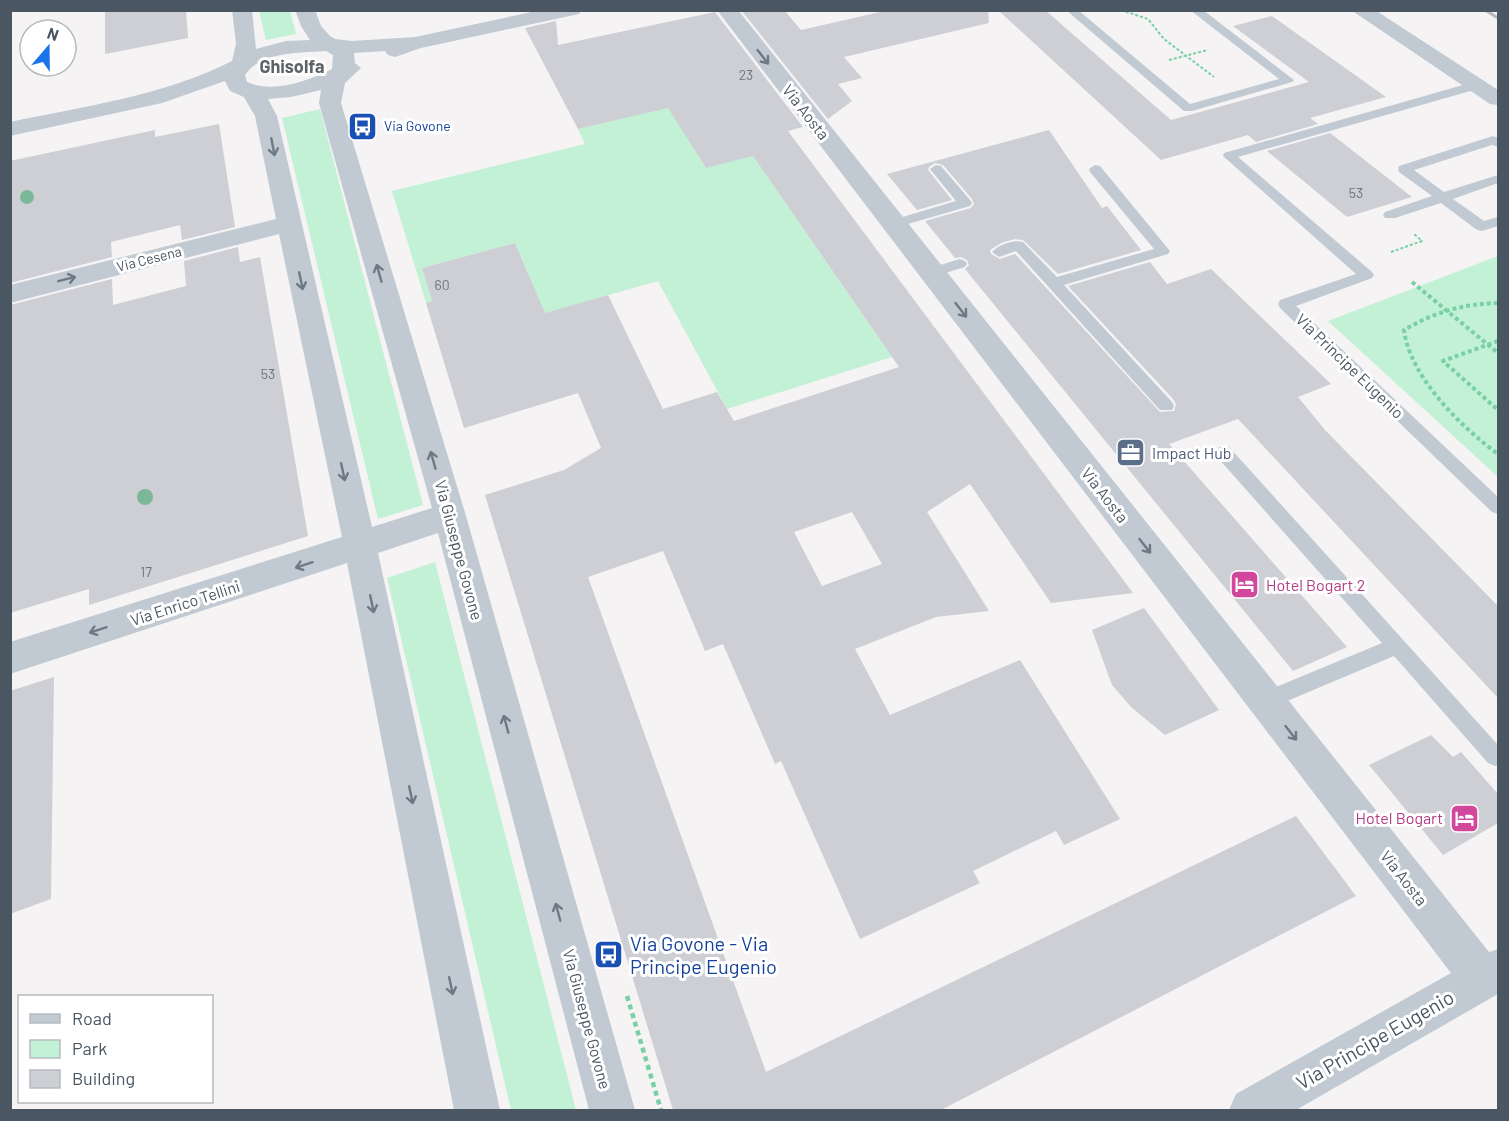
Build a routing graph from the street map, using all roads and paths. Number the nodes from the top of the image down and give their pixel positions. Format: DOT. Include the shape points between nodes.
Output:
graph roads {
  1 [pos="242,10"];
  2 [pos="305,10"];
  3 [pos="572,10"];
  4 [pos="727,10"];
  5 [pos="1071,10"];
  6 [pos="1121,10"];
  7 [pos="1195,10"];
  8 [pos="1361,10"];
  9 [pos="518,16"];
  10 [pos="415,43"];
  11 [pos="1238,43"];
  12 [pos="328,45"];
  13 [pos="1187,56"];
  14 [pos="243,64"];
  15 [pos="1140,68"];
  16 [pos="342,73"];
  17 [pos="1477,85"];
  18 [pos="249,92"];
  19 [pos="1236,94"];
  20 [pos="154,98"];
  21 [pos="1498,99"];
  22 [pos="10,129"];
  23 [pos="1498,143"];
  24 [pos="936,169"];
  25 [pos="1095,169"];
  26 [pos="1498,179"];
  27 [pos="1442,197"];
  28 [pos="1390,215"];
  29 [pos="1498,221"];
  30 [pos="288,224"];
  31 [pos="894,224"];
  32 [pos="999,252"];
  33 [pos="1412,282"];
  34 [pos="1054,283"];
  35 [pos="10,294"];
  36 [pos="1498,303"];
  37 [pos="1443,308"];
  38 [pos="1498,341"];
  39 [pos="1488,345"];
  40 [pos="1498,353"];
  41 [pos="1166,406"];
  42 [pos="1498,410"];
  43 [pos="1224,453"];
  44 [pos="1498,454"];
  45 [pos="1498,507"];
  46 [pos="450,516"];
  47 [pos="360,547"];
  48 [pos="1397,646"];
  49 [pos="10,658"];
  50 [pos="1266,701"];
  51 [pos="1495,756"];
  52 [pos="1491,975"];
  53 [pos="625,988"];
  54 [pos="477,1110"];
  55 [pos="612,1110"];
  56 [pos="661,1110"];
  57 [pos="1252,1110"];
  1 -- 14 [label="street" via="248,41"];
  2 -- 12 [label="street" via="310,27"];
  3 -- 9 [label="street"];
  4 -- 31 [label="street, Via Aosta, one-way"];
  5 -- 15 [label="lane"];
  6 -- 13 [label="path" via="1148,19 1164,39"];
  7 -- 11 [label="lane"];
  8 -- 17 [label="street"];
  9 -- 10 [label="street"];
  10 -- 12 [label="street"];
  10 -- 16 [label="street" via="358,63"];
  11 -- 13 [label="path"];
  11 -- 19 [label="lane" via="1288,80"];
  12 -- 14 [label="street" via="286,47"];
  12 -- 16 [label="street" via="343,52 346,63"];
  13 -- 15 [label="path"];
  13 -- 19 [label="path"];
  14 -- 18 [label="street" via="234,75 238,86"];
  14 -- 20 [label="street" via="213,79"];
  15 -- 19 [label="lane" via="1188,108"];
  16 -- 18 [label="street" via="301,90 276,94"];
  46 -- 16 [label="street, Via Giuseppe Govone, one-way" via="330,103 332,87"];
  17 -- 21 [label="street"];
  17 -- 45 [label="lane, Via Principe Eugenio" via="1229,156 1367,275 1285,304"];
  18 -- 20 [label="street"];
  18 -- 30 [label="street, one-way" via="266,116"];
  20 -- 22 [label="street"];
  23 -- 27 [label="lane" via="1493,140 1404,169"];
  24 -- 31 [label="lane" via="965,203"];
  25 -- 34 [label="lane" via="1163,251"];
  26 -- 27 [label="lane"];
  27 -- 28 [label="lane"];
  27 -- 29 [label="lane" via="1482,227"];
  35 -- 30 [label="street, Via Cesena, one-way"];
  30 -- 47 [label="street, one-way"];
  31 -- 50 [label="street, Via Aosta, one-way" via="946,268"];
  32 -- 34 [label="lane" via="1018,245"];
  33 -- 37 [label="path"];
  34 -- 41 [label="lane"];
  36 -- 37 [label="path"];
  37 -- 39 [label="path"];
  37 -- 44 [label="path" via="1404,330 1403,341 1419,373 1468,430"];
  38 -- 39 [label="path"];
  39 -- 40 [label="path"];
  39 -- 42 [label="path" via="1443,361"];
  43 -- 48 [label="lane"];
  46 -- 47 [label="street, Via Enrico Tellini"];
  55 -- 46 [label="street, Via Giuseppe Govone, one-way"];
  47 -- 49 [label="street, Via Enrico Tellini, one-way"];
  47 -- 54 [label="street, one-way"];
  48 -- 50 [label="lane"];
  48 -- 51 [label="lane"];
  50 -- 52 [label="street, Via Aosta, one-way"];
  52 -- 57 [label="street, Via Principe Eugenio"];
  53 -- 56 [label="path"];
}
